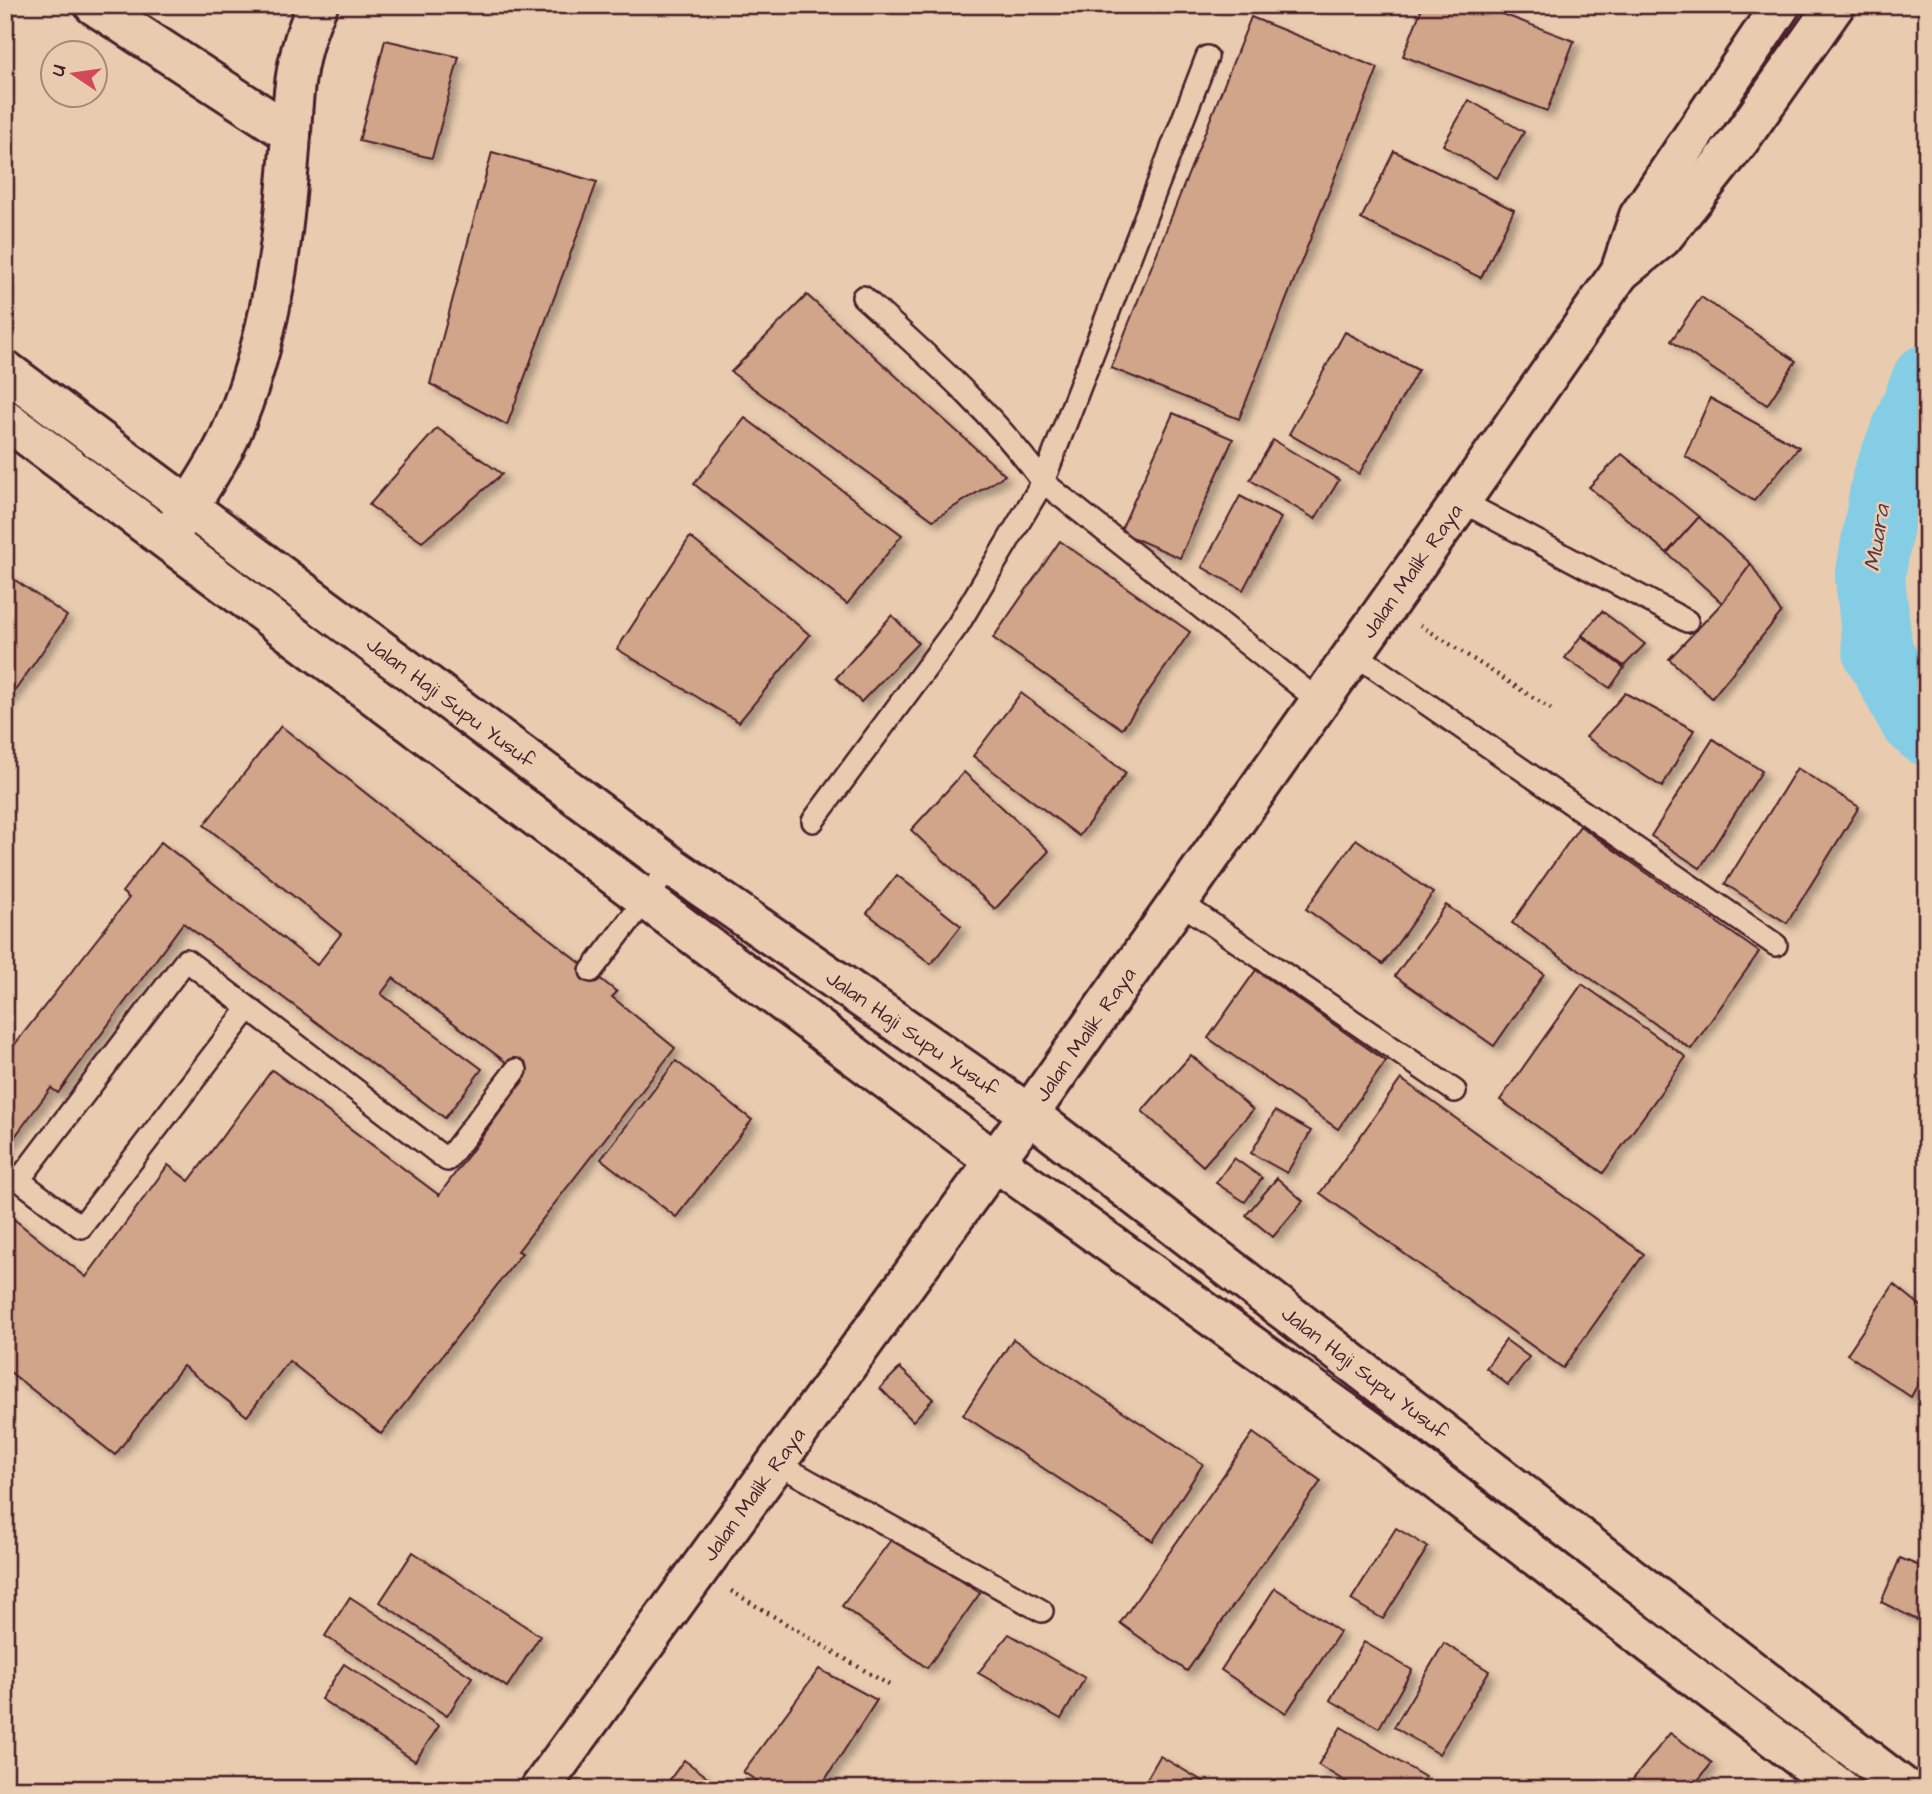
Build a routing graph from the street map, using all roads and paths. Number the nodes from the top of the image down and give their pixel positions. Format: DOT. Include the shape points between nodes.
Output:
graph roads {
  1 [pos="94,5"];
  2 [pos="318,5"];
  3 [pos="1781,5"];
  4 [pos="1835,5"];
  5 [pos="1207,57"];
  6 [pos="291,134"];
  7 [pos="1620,272"];
  8 [pos="863,298"];
  9 [pos="5,369"];
  10 [pos="5,419"];
  11 [pos="1043,482"];
  12 [pos="1461,501"];
  13 [pos="190,504"];
  14 [pos="167,540"];
  15 [pos="1387,604"];
  16 [pos="1687,621"];
  17 [pos="1352,652"];
  18 [pos="1320,702"];
  19 [pos="1551,709"];
  20 [pos="813,821"];
  21 [pos="671,866"];
  22 [pos="646,899"];
  23 [pos="1178,901"];
  24 [pos="1776,945"];
  25 [pos="591,971"];
  26 [pos="248,1008"];
  27 [pos="516,1070"];
  28 [pos="1455,1091"];
  29 [pos="1029,1114"];
  30 [pos="995,1161"];
  31 [pos="775,1462"];
  32 [pos="697,1572"];
  33 [pos="1042,1611"];
  34 [pos="889,1685"];
  35 [pos="1893,1785"];
  36 [pos="540,1789"];
  37 [pos="1841,1789"];
  1 -- 6 [label="street"];
  2 -- 6 [label="street" via="299,55"];
  3 -- 7 [label="street" via="1639,216"];
  4 -- 7 [label="street" via="1740,141 1662,238"];
  5 -- 11 [label="lane"];
  6 -- 13 [label="street" via="283,242 258,358 228,440"];
  7 -- 12 [label="street, Jalan Malik Raya"];
  8 -- 11 [label="lane" via="1009,435"];
  9 -- 13 [label="street, Jalan Haji Supu Yusuf"];
  10 -- 14 [label="street, Jalan Haji Supu Yusuf"];
  11 -- 18 [label="lane"];
  11 -- 20 [label="lane" via="958,625"];
  12 -- 15 [label="street, Jalan Malik Raya"];
  12 -- 16 [label="lane"];
  13 -- 14 [label="street"];
  13 -- 21 [label="street, Jalan Haji Supu Yusuf"];
  14 -- 22 [label="street, Jalan Haji Supu Yusuf"];
  15 -- 17 [label="street, Jalan Malik Raya"];
  15 -- 19 [label="path"];
  17 -- 18 [label="street, Jalan Malik Raya"];
  17 -- 24 [label="lane"];
  18 -- 23 [label="street, Jalan Malik Raya"];
  21 -- 22 [label="lane"];
  21 -- 29 [label="street, Jalan Haji Supu Yusuf"];
  22 -- 25 [label="lane"];
  22 -- 30 [label="street, Jalan Haji Supu Yusuf"];
  23 -- 28 [label="lane"];
  23 -- 29 [label="street, Jalan Malik Raya"];
  26 -- 26 [label="lane" via="186,960 19,1180 81,1227"];
  26 -- 27 [label="lane" via="447,1160"];
  29 -- 30 [label="street, Jalan Malik Raya"];
  29 -- 35 [label="street, Jalan Haji Supu Yusuf"];
  30 -- 31 [label="street, Jalan Malik Raya"];
  30 -- 37 [label="street, Jalan Haji Supu Yusuf" via="1378,1436"];
  31 -- 32 [label="street, Jalan Malik Raya"];
  31 -- 33 [label="lane"];
  32 -- 34 [label="path"];
  32 -- 36 [label="street, Jalan Malik Raya"];
}
